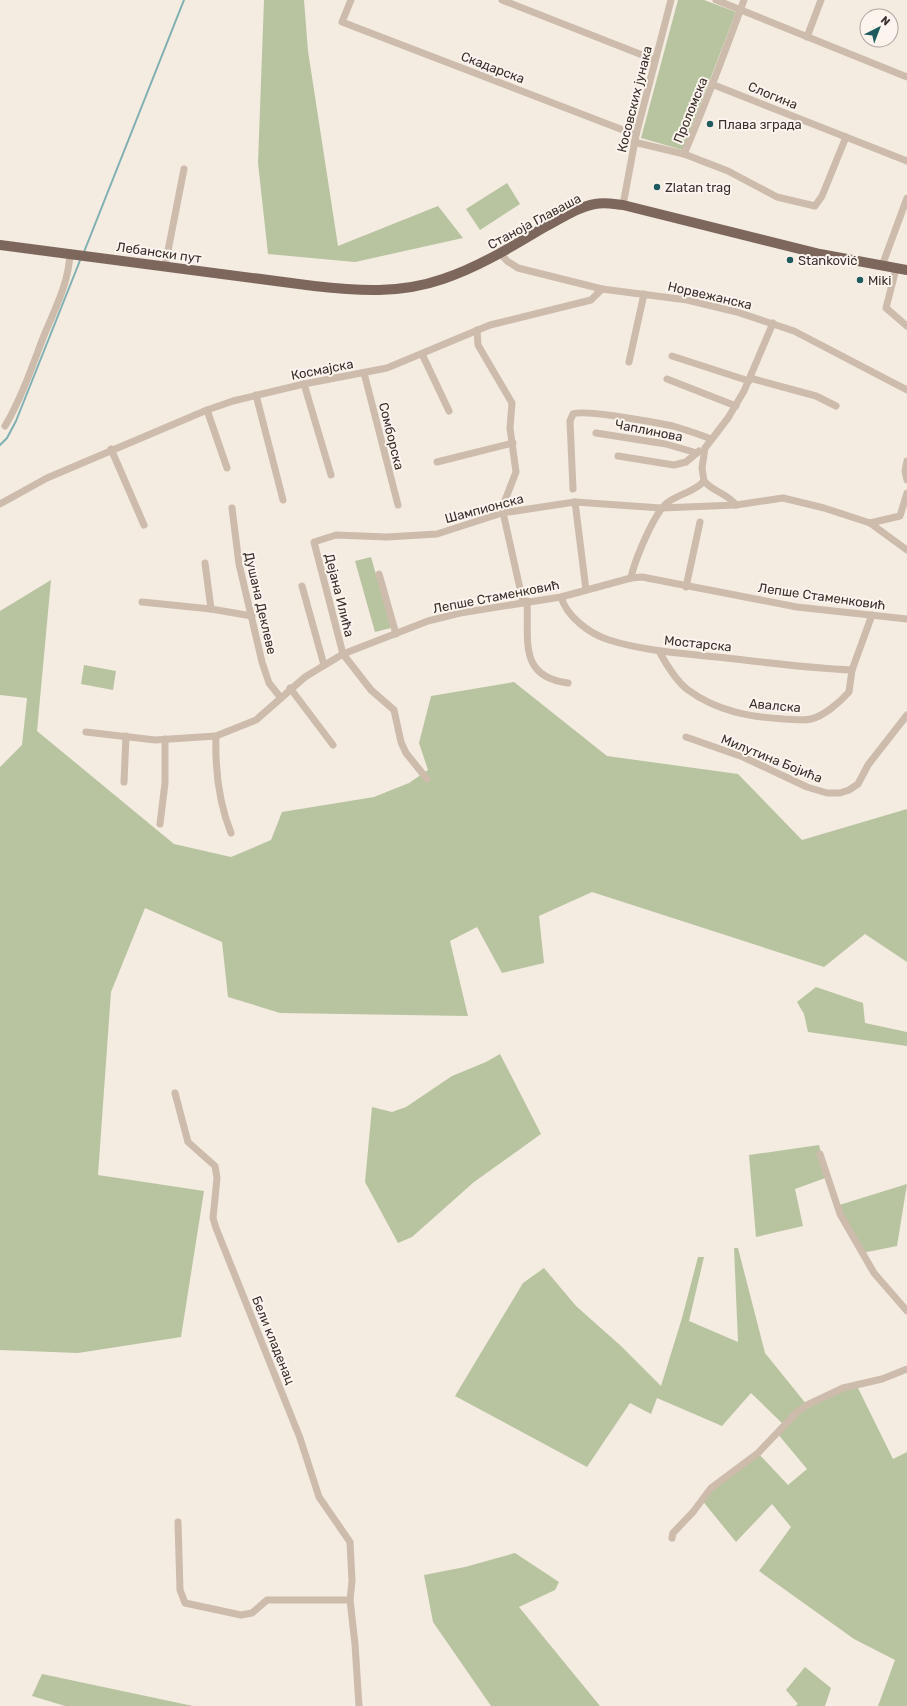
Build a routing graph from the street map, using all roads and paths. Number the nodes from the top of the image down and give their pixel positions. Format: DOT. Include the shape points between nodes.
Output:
graph roads {
  1 [pos="351,0"];
  2 [pos="502,0"];
  3 [pos="671,0"];
  4 [pos="716,0"];
  5 [pos="744,0"];
  6 [pos="821,0"];
  7 [pos="741,9"];
  8 [pos="807,36"];
  9 [pos="655,60"];
  10 [pos="907,77"];
  11 [pos="714,85"];
  12 [pos="846,137"];
  13 [pos="635,139"];
  14 [pos="684,154"];
  15 [pos="907,161"];
  16 [pos="184,169"];
  17 [pos="907,198"];
  18 [pos="623,205"];
  19 [pos="0,245"];
  20 [pos="500,252"];
  21 [pos="72,254"];
  22 [pos="165,266"];
  23 [pos="882,266"];
  24 [pos="896,269"];
  25 [pos="907,270"];
  26 [pos="314,286"];
  27 [pos="602,289"];
  28 [pos="644,294"];
  29 [pos="773,323"];
  30 [pos="907,326"];
  31 [pos="477,330"];
  32 [pos="422,354"];
  33 [pos="672,356"];
  34 [pos="629,362"];
  35 [pos="364,373"];
  36 [pos="667,379"];
  37 [pos="749,380"];
  38 [pos="304,384"];
  39 [pos="907,390"];
  40 [pos="256,395"];
  41 [pos="736,406"];
  42 [pos="836,406"];
  43 [pos="207,410"];
  44 [pos="449,411"];
  45 [pos="5,426"];
  46 [pos="596,432"];
  47 [pos="711,439"];
  48 [pos="513,443"];
  49 [pos="705,448"];
  50 [pos="111,449"];
  51 [pos="696,453"];
  52 [pos="618,456"];
  53 [pos="907,461"];
  54 [pos="437,462"];
  55 [pos="227,468"];
  56 [pos="331,475"];
  57 [pos="907,480"];
  58 [pos="704,481"];
  59 [pos="573,489"];
  60 [pos="907,493"];
  61 [pos="282,500"];
  62 [pos="575,502"];
  63 [pos="0,504"];
  64 [pos="398,505"];
  65 [pos="736,505"];
  66 [pos="232,508"];
  67 [pos="661,508"];
  68 [pos="502,513"];
  69 [pos="700,522"];
  70 [pos="870,523"];
  71 [pos="144,525"];
  72 [pos="314,542"];
  73 [pos="907,550"];
  74 [pos="204,563"];
  75 [pos="379,574"];
  76 [pos="631,578"];
  77 [pos="302,586"];
  78 [pos="686,587"];
  79 [pos="586,590"];
  80 [pos="561,597"];
  81 [pos="142,602"];
  82 [pos="525,602"];
  83 [pos="211,609"];
  84 [pos="872,615"];
  85 [pos="252,616"];
  86 [pos="907,619"];
  87 [pos="396,634"];
  88 [pos="659,651"];
  89 [pos="343,654"];
  90 [pos="324,665"];
  91 [pos="852,670"];
  92 [pos="568,683"];
  93 [pos="290,688"];
  94 [pos="281,698"];
  95 [pos="907,715"];
  96 [pos="86,732"];
  97 [pos="126,736"];
  98 [pos="216,736"];
  99 [pos="686,737"];
  100 [pos="165,739"];
  101 [pos="333,745"];
  102 [pos="427,779"];
  103 [pos="124,782"];
  104 [pos="160,824"];
  105 [pos="231,833"];
  106 [pos="174,1093"];
  107 [pos="820,1154"];
  108 [pos="907,1311"];
  109 [pos="907,1369"];
  110 [pos="178,1522"];
  111 [pos="672,1538"];
  112 [pos="350,1600"];
  113 [pos="359,1706"];
  1 -- 13 [label="street, Скадарска" via="342,22"];
  2 -- 9 [label="street"];
  3 -- 9 [label="street, Косовских јунака"];
  4 -- 7 [label="street"];
  5 -- 7 [label="street, Проломска"];
  6 -- 8 [label="street"];
  7 -- 8 [label="street"];
  7 -- 11 [label="street, Проломска" via="726,44"];
  8 -- 10 [label="street"];
  9 -- 13 [label="street, Косовских јунака"];
  11 -- 12 [label="street, Слогина"];
  11 -- 14 [label="street, Проломска"];
  12 -- 14 [label="street, Проломска" via="822,196 815,206 777,197 728,172"];
  12 -- 15 [label="street, Слогина"];
  13 -- 14 [label="street, Скадарска"];
  13 -- 18 [label="street, Косовских јунака"];
  16 -- 22 [label="street"];
  17 -- 23 [label="street"];
  18 -- 20 [label="main road, Станоја Главаша" via="603,203 590,206 562,218"];
  18 -- 23 [label="main road, Станоја Главаша" via="820,254"];
  19 -- 21 [label="main road, Лебански пут"];
  20 -- 26 [label="main road, Станоја Главаша" via="444,279 404,289 353,290"];
  20 -- 27 [label="street, Норвежанска" via="518,268"];
  21 -- 22 [label="main road, Лебански пут"];
  21 -- 45 [label="street" via="69,272 58,302"];
  22 -- 26 [label="main road, Лебански пут"];
  23 -- 24 [label="main road, Станоја Главаша"];
  24 -- 25 [label="main road, Станоја Главаша"];
  24 -- 30 [label="street" via="886,308"];
  27 -- 28 [label="street, Норвежанска"];
  27 -- 31 [label="street, Космајска" via="591,300"];
  28 -- 29 [label="street, Норвежанска" via="694,302"];
  28 -- 34 [label="street"];
  29 -- 37 [label="street"];
  29 -- 39 [label="street, Норвежанска" via="794,331"];
  31 -- 32 [label="street, Космајска"];
  31 -- 48 [label="street" via="478,345 512,403 510,428"];
  32 -- 35 [label="street, Космајска" via="392,366"];
  32 -- 44 [label="street"];
  33 -- 37 [label="street"];
  35 -- 38 [label="street, Космајска"];
  35 -- 64 [label="street, Сомборска"];
  36 -- 41 [label="street"];
  37 -- 41 [label="street"];
  37 -- 42 [label="street" via="816,396"];
  38 -- 40 [label="street, Космајска"];
  38 -- 56 [label="street"];
  40 -- 43 [label="street, Космајска"];
  40 -- 61 [label="street"];
  41 -- 47 [label="street"];
  43 -- 50 [label="street, Космајска"];
  43 -- 55 [label="street"];
  46 -- 51 [label="street, Чаплинова" via="666,444"];
  47 -- 49 [label="street"];
  47 -- 59 [label="street" via="672,426 575,412 570,421"];
  48 -- 54 [label="street"];
  48 -- 68 [label="street" via="516,472 503,502"];
  49 -- 51 [label="street"];
  49 -- 58 [label="street" via="702,468"];
  50 -- 63 [label="street, Космајска" via="47,478"];
  50 -- 71 [label="street"];
  51 -- 52 [label="street" via="686,462 674,465"];
  53 -- 57 [label="street"];
  58 -- 65 [label="street"];
  58 -- 67 [label="street" via="697,488 679,495"];
  60 -- 70 [label="street" via="900,516"];
  62 -- 67 [label="street, Шампионска"];
  62 -- 68 [label="street, Шампионска"];
  62 -- 79 [label="street"];
  65 -- 67 [label="street, Шампионска"];
  65 -- 70 [label="street, Шампионска" via="783,498"];
  66 -- 85 [label="street, Душана Деклеве" via="239,564"];
  67 -- 76 [label="street" via="638,555"];
  68 -- 72 [label="street, Шампионска" via="433,535 336,535"];
  68 -- 82 [label="street"];
  69 -- 78 [label="street"];
  70 -- 73 [label="street"];
  72 -- 89 [label="street, Дејана Илића"];
  74 -- 83 [label="street"];
  75 -- 87 [label="street"];
  76 -- 78 [label="street, Лепше Стаменковић"];
  76 -- 79 [label="street, Лепше Стаменковић"];
  77 -- 90 [label="street"];
  78 -- 84 [label="street, Лепше Стаменковић" via="797,606"];
  79 -- 80 [label="street, Лепше Стаменковић"];
  80 -- 82 [label="street, Лепше Стаменковић"];
  80 -- 88 [label="street, Мостарска" via="567,611 600,636"];
  81 -- 83 [label="street"];
  82 -- 87 [label="street, Лепше Стаменковић" via="460,613 428,621"];
  82 -- 92 [label="street" via="532,664 539,673 552,680"];
  83 -- 85 [label="street"];
  84 -- 86 [label="street, Лепше Стаменковић"];
  84 -- 91 [label="street, Авалска"];
  85 -- 94 [label="street, Душана Деклеве" via="269,683"];
  87 -- 89 [label="street, Лепше Стаменковић"];
  88 -- 91 [label="street, Мостарска"];
  88 -- 91 [label="street, Авалска" via="681,684 688,690 730,712 770,718 802,720 818,716 848,692"];
  89 -- 90 [label="street, Лепше Стаменковић"];
  89 -- 102 [label="street" via="374,693 394,710 406,753"];
  90 -- 93 [label="street, Лепше Стаменковић"];
  93 -- 94 [label="street, Лепше Стаменковић"];
  93 -- 101 [label="street"];
  94 -- 98 [label="street, Лепше Стаменковић" via="256,720"];
  95 -- 99 [label="street, Милутина Бојића" via="868,765 858,784 840,793 827,793 807,787 743,757"];
  96 -- 97 [label="street, Лепше Стаменковић"];
  97 -- 100 [label="street, Лепше Стаменковић"];
  97 -- 103 [label="street"];
  98 -- 100 [label="street, Лепше Стаменковић"];
  98 -- 105 [label="street" via="218,777"];
  100 -- 104 [label="street" via="165,783"];
  106 -- 112 [label="street, Бели кладенац" via="188,1142 215,1166 216,1228 300,1438 319,1497 350,1542"];
  107 -- 108 [label="street" via="840,1214 874,1273"];
  109 -- 111 [label="street" via="882,1380 843,1388 797,1412 758,1453 710,1488 693,1512 673,1533"];
  110 -- 112 [label="street" via="180,1590 184,1603 248,1614 267,1600"];
  112 -- 113 [label="street, Бели кладенац"];
}
